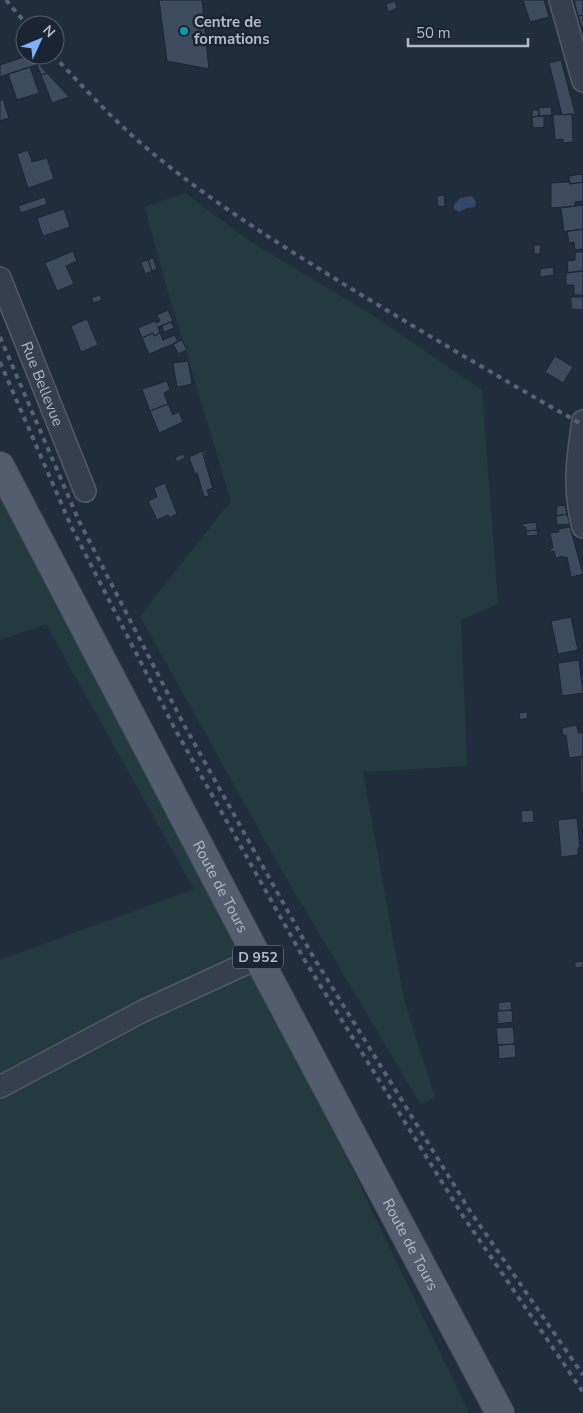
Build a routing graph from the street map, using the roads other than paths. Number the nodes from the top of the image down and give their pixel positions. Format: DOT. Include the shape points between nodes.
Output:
graph roads {
  1 [pos="560,0"];
  2 [pos="583,82"];
  3 [pos="0,278"];
  4 [pos="583,421"];
  5 [pos="0,466"];
  6 [pos="85,490"];
  7 [pos="583,527"];
  8 [pos="258,958"];
  9 [pos="0,1087"];
  10 [pos="500,1413"];
  1 -- 2 [label="street"];
  3 -- 6 [label="street, Rue Bellevue"];
  4 -- 7 [label="street" via="576,489"];
  5 -- 8 [label="main road, Route de Tours / D 952"];
  8 -- 9 [label="street" via="143,1011"];
  8 -- 10 [label="main road, Route de Tours / D 952"];
}
